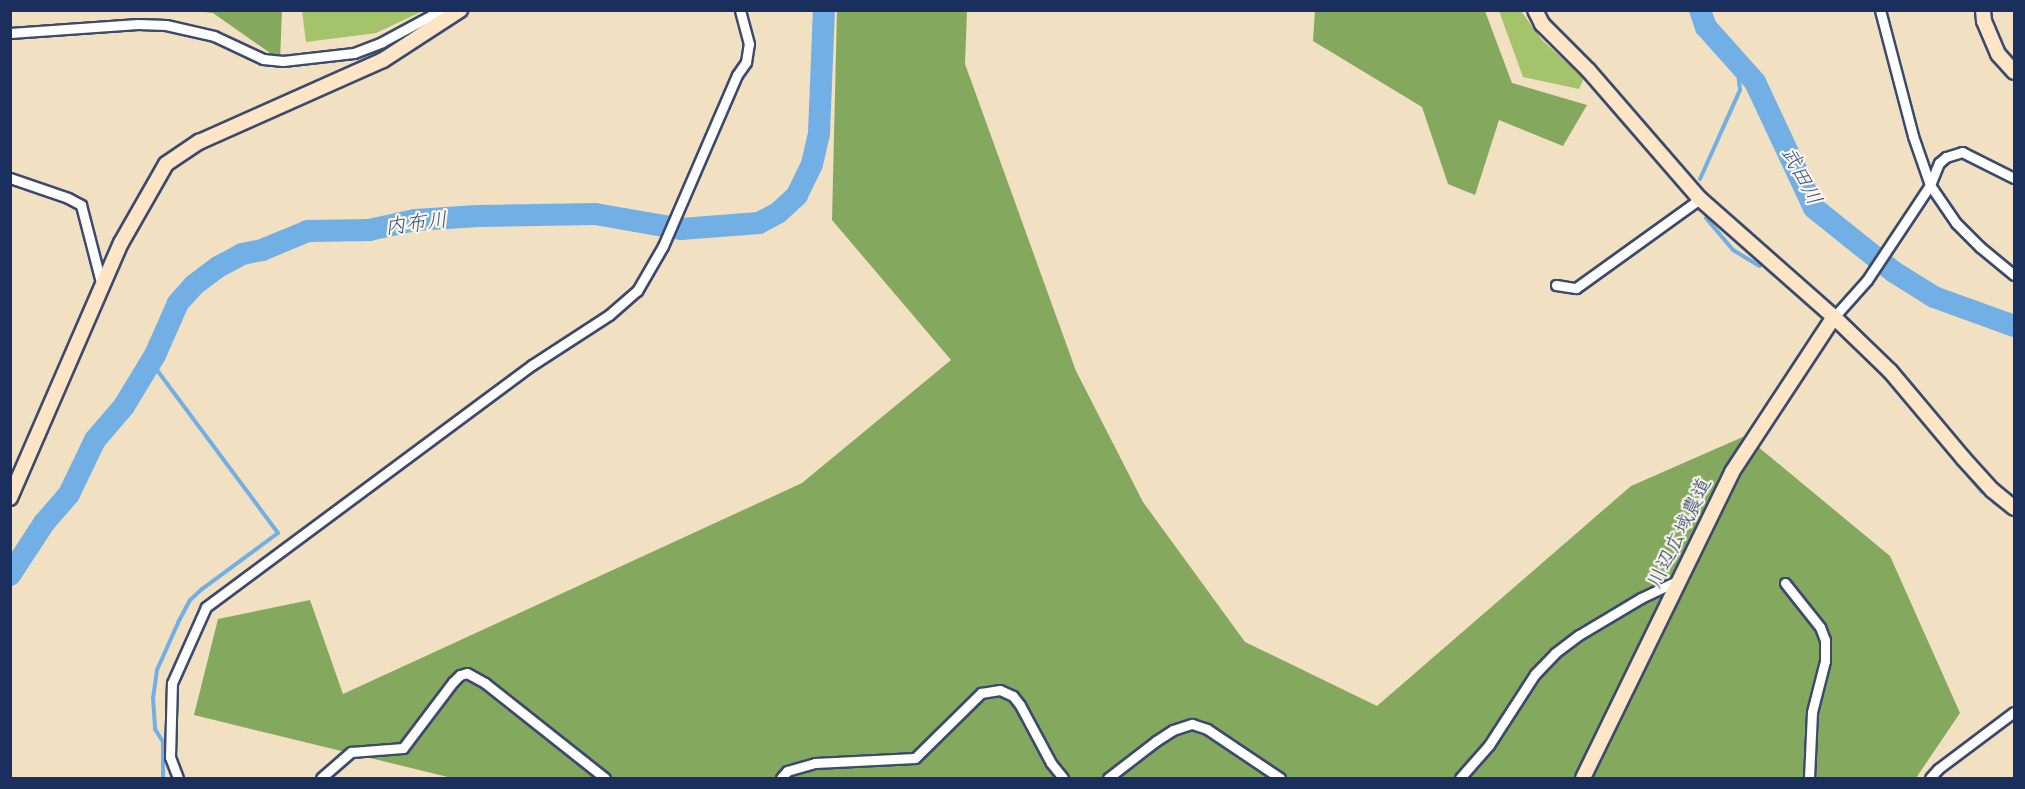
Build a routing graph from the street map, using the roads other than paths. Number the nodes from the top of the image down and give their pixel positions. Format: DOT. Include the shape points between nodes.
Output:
graph roads {
  1 [pos="740,10"];
  2 [pos="1535,10"];
  3 [pos="1880,10"];
  4 [pos="1983,10"];
  5 [pos="460,11"];
  6 [pos="10,33"];
  7 [pos="2014,72"];
  8 [pos="10,178"];
  9 [pos="2014,178"];
  10 [pos="1930,185"];
  11 [pos="1700,198"];
  12 [pos="2014,275"];
  13 [pos="1556,285"];
  14 [pos="102,287"];
  15 [pos="1834,317"];
  16 [pos="10,498"];
  17 [pos="2014,505"];
  18 [pos="1679,580"];
  19 [pos="1785,583"];
  20 [pos="2014,712"];
  21 [pos="178,778"];
  22 [pos="321,778"];
  23 [pos="605,778"];
  24 [pos="781,778"];
  25 [pos="1063,778"];
  26 [pos="1108,778"];
  27 [pos="1280,778"];
  28 [pos="1460,778"];
  29 [pos="1583,778"];
  30 [pos="1809,778"];
  31 [pos="1930,778"];
  1 -- 21 [label="street" via="749,44 746,62 663,246 637,291 206,607 172,683 170,757"];
  2 -- 11 [label="street" via="1542,24 1589,71"];
  3 -- 10 [label="street"];
  4 -- 7 [label="street" via="1998,54"];
  5 -- 6 [label="street" via="434,14 354,53 283,61 263,59 214,36 166,25"];
  5 -- 14 [label="street" via="383,60 200,142 166,164 121,243"];
  8 -- 14 [label="street" via="81,205"];
  9 -- 10 [label="street" via="1957,152 1939,163"];
  10 -- 12 [label="street" via="1956,223"];
  10 -- 15 [label="street" via="1868,280"];
  11 -- 13 [label="street" via="1576,288"];
  11 -- 15 [label="street"];
  14 -- 16 [label="street"];
  15 -- 17 [label="street" via="1890,371 1992,490"];
  15 -- 18 [label="street, 川辺広域農道" via="1732,472"];
  18 -- 28 [label="street" via="1641,598 1555,653 1535,674 1489,745"];
  18 -- 29 [label="street, 川辺広域農道"];
  19 -- 30 [label="street" via="1820,627 1825,640 1825,661 1812,712"];
  20 -- 31 [label="street"];
  22 -- 23 [label="street" via="351,752 404,748 453,682 467,673"];
  24 -- 25 [label="street" via="787,771 815,763 909,761 981,693 1000,690 1020,705"];
  26 -- 27 [label="street" via="1173,730 1192,724 1207,729"];
}
